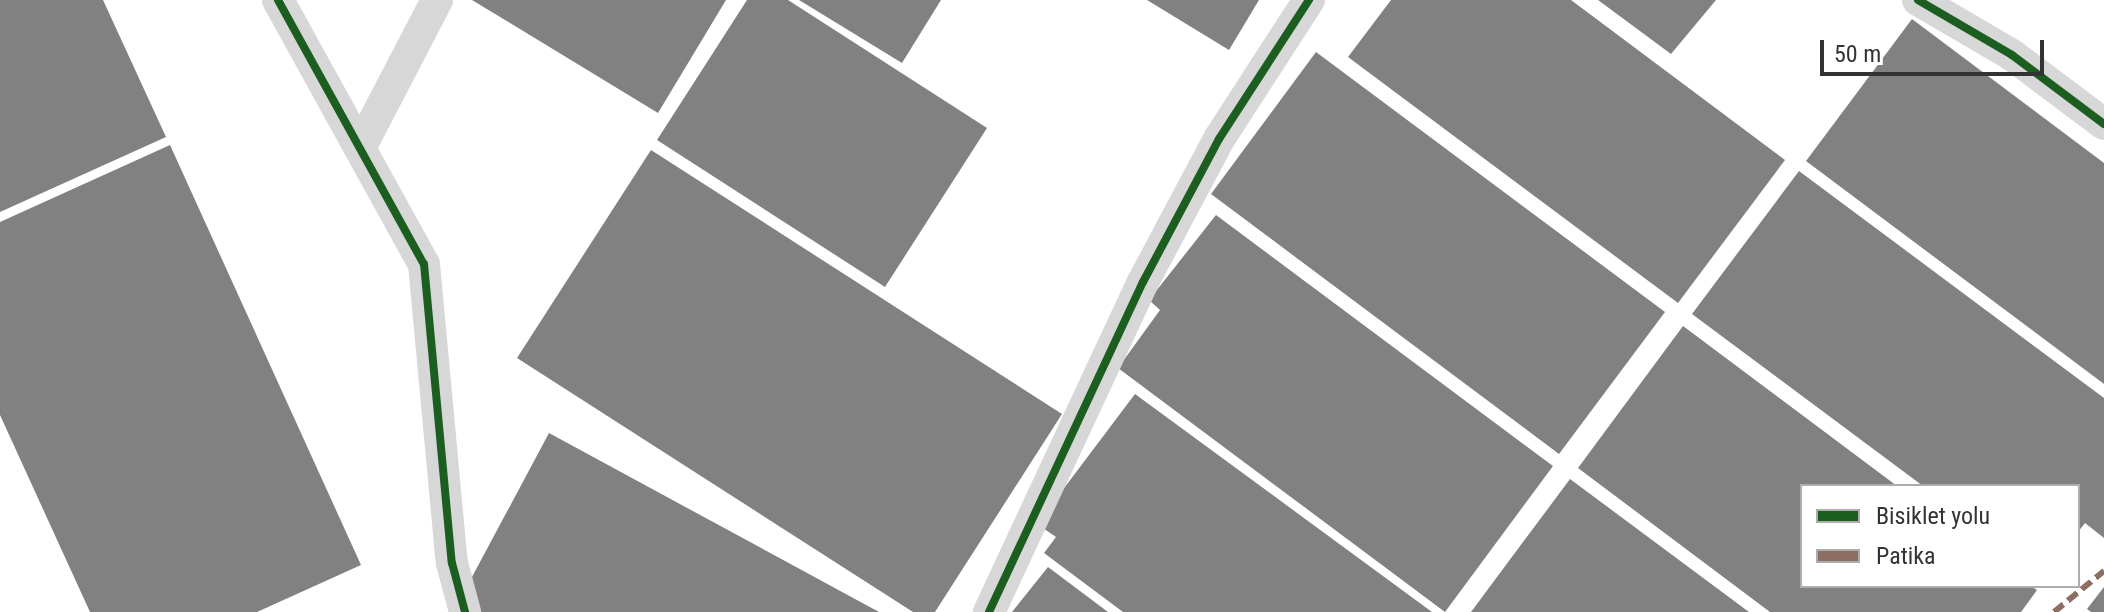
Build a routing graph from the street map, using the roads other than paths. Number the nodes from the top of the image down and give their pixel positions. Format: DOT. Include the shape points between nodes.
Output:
graph roads {
  1 [pos="278,0"];
  2 [pos="437,0"];
  3 [pos="1309,0"];
  4 [pos="1918,0"];
  5 [pos="2104,124"];
  6 [pos="360,148"];
  7 [pos="465,612"];
  8 [pos="989,612"];
  1 -- 6 [label="street"];
  2 -- 6 [label="street"];
  3 -- 8 [label="street" via="1219,139 1143,282"];
  4 -- 5 [label="street" via="2012,55"];
  6 -- 7 [label="street" via="424,264 452,563"];
}
